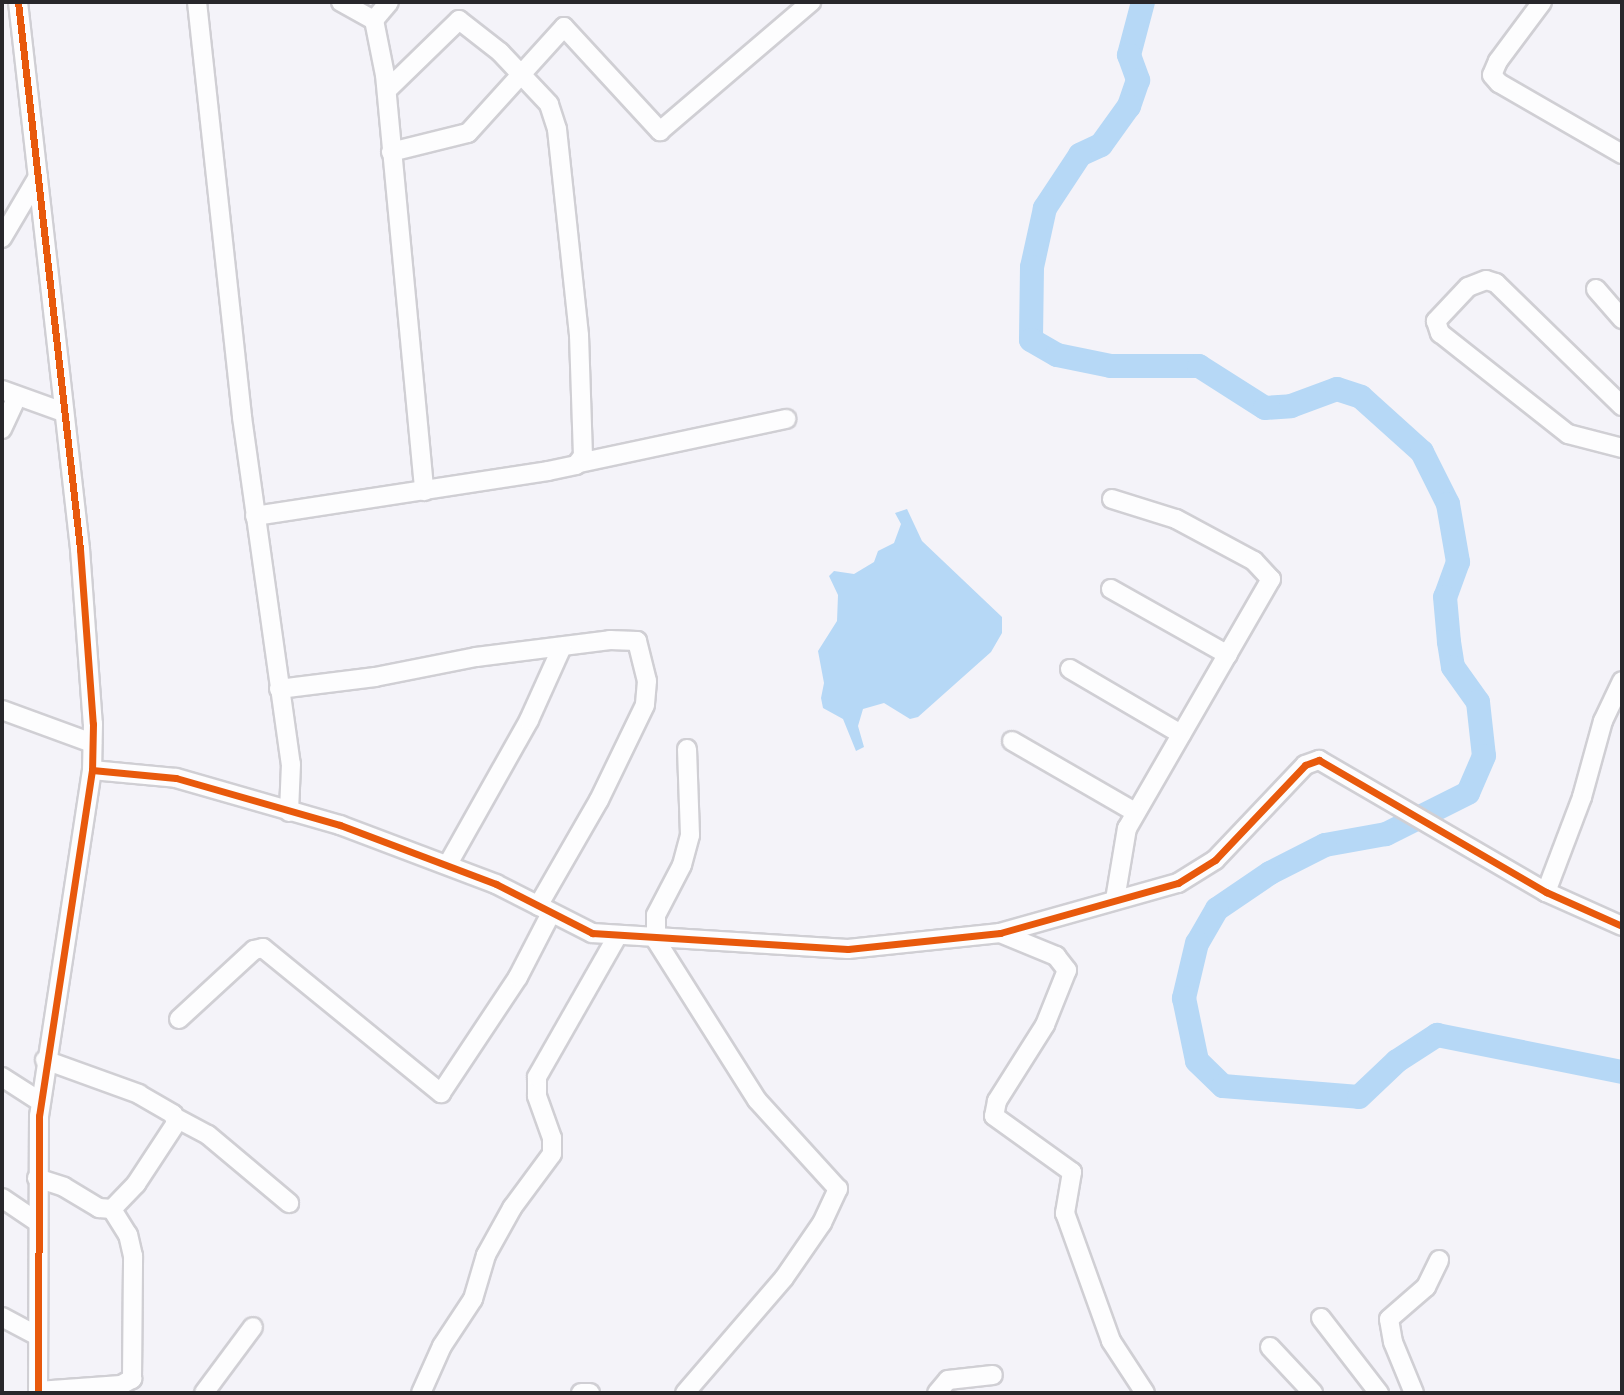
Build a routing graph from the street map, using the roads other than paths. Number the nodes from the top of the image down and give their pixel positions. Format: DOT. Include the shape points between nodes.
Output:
graph roads {
  1 [pos="18,2"];
  2 [pos="197,2"];
  3 [pos="341,2"];
  4 [pos="389,2"];
  5 [pos="811,2"];
  6 [pos="1542,2"];
  7 [pos="374,20"];
  8 [pos="521,77"];
  9 [pos="387,90"];
  10 [pos="391,152"];
  11 [pos="1622,154"];
  12 [pos="38,177"];
  13 [pos="2,238"];
  14 [pos="1596,289"];
  15 [pos="1622,319"];
  16 [pos="9,394"];
  17 [pos="1622,406"];
  18 [pos="63,412"];
  19 [pos="786,419"];
  20 [pos="2,429"];
  21 [pos="1622,448"];
  22 [pos="579,463"];
  23 [pos="424,491"];
  24 [pos="1112,499"];
  25 [pos="255,516"];
  26 [pos="1111,589"];
  27 [pos="562,647"];
  28 [pos="1228,655"];
  29 [pos="1070,670"];
  30 [pos="1622,681"];
  31 [pos="279,688"];
  32 [pos="2,709"];
  33 [pos="1181,734"];
  34 [pos="1012,741"];
  35 [pos="92,743"];
  36 [pos="687,749"];
  37 [pos="92,770"];
  38 [pos="289,812"];
  39 [pos="1135,812"];
  40 [pos="448,864"];
  41 [pos="1546,892"];
  42 [pos="1115,900"];
  43 [pos="544,909"];
  44 [pos="1622,926"];
  45 [pos="1000,933"];
  46 [pos="617,937"];
  47 [pos="656,940"];
  48 [pos="179,1019"];
  49 [pos="45,1060"];
  50 [pos="2,1077"];
  51 [pos="41,1102"];
  52 [pos="176,1118"];
  53 [pos="37,1178"];
  54 [pos="2,1198"];
  55 [pos="289,1203"];
  56 [pos="112,1209"];
  57 [pos="36,1221"];
  58 [pos="1439,1260"];
  59 [pos="2,1317"];
  60 [pos="1321,1318"];
  61 [pos="253,1327"];
  62 [pos="36,1335"];
  63 [pos="1270,1347"];
  64 [pos="993,1375"];
  65 [pos="38,1392"];
  66 [pos="204,1393"];
  67 [pos="421,1393"];
  68 [pos="581,1393"];
  69 [pos="590,1393"];
  70 [pos="685,1393"];
  71 [pos="937,1393"];
  72 [pos="1145,1393"];
  73 [pos="1313,1393"];
  74 [pos="1379,1393"];
  75 [pos="1414,1393"];
  1 -- 12 [label="street"];
  2 -- 25 [label="street"];
  3 -- 7 [label="street"];
  4 -- 7 [label="street"];
  5 -- 8 [label="street" via="660,131 564,27"];
  6 -- 11 [label="street" via="1497,61 1492,75"];
  7 -- 9 [label="street"];
  8 -- 9 [label="street" via="491,44 457,20 408,74"];
  8 -- 10 [label="street" via="462,137"];
  8 -- 22 [label="street" via="549,104 556,129 585,425"];
  9 -- 10 [label="street"];
  10 -- 23 [label="street"];
  12 -- 13 [label="street"];
  12 -- 18 [label="street"];
  14 -- 15 [label="street"];
  16 -- 18 [label="street"];
  16 -- 20 [label="street"];
  17 -- 21 [label="street" via="1496,283 1486,280 1468,287 1436,321 1440,333 1568,434"];
  18 -- 35 [label="street" via="80,549"];
  19 -- 22 [label="street"];
  22 -- 23 [label="street"];
  23 -- 25 [label="street"];
  24 -- 28 [label="street" via="1176,519 1270,575"];
  25 -- 31 [label="street"];
  26 -- 28 [label="street"];
  27 -- 31 [label="street"];
  27 -- 40 [label="street" via="529,720"];
  27 -- 43 [label="street" via="637,641 647,697"];
  28 -- 33 [label="street"];
  29 -- 33 [label="street"];
  30 -- 41 [label="street" via="1603,721 1582,796"];
  31 -- 38 [label="street" via="291,764"];
  32 -- 35 [label="street"];
  33 -- 39 [label="street"];
  34 -- 39 [label="street"];
  35 -- 37 [label="street"];
  36 -- 47 [label="street" via="690,835 682,864 656,915"];
  37 -- 38 [label="street" via="176,778"];
  37 -- 49 [label="street"];
  38 -- 40 [label="street"];
  39 -- 42 [label="street" via="1120,849"];
  40 -- 43 [label="street"];
  41 -- 42 [label="street" via="1319,760 1305,765 1226,850 1191,876"];
  41 -- 44 [label="street"];
  42 -- 45 [label="street"];
  43 -- 46 [label="street" via="592,933"];
  43 -- 48 [label="street" via="518,977 441,1093 260,947"];
  45 -- 47 [label="street" via="858,949"];
  45 -- 72 [label="street" via="1056,956 1067,970 1045,1025 998,1101 994,1116 1072,1172 1065,1213 1111,1341"];
  46 -- 47 [label="street"];
  46 -- 67 [label="street" via="537,1077 537,1096 552,1138 552,1154 512,1208 486,1255 473,1299 442,1346"];
  47 -- 70 [label="street" via="757,1100 838,1189 812,1239 763,1305"];
  49 -- 51 [label="street"];
  49 -- 52 [label="street" via="139,1094"];
  50 -- 51 [label="street"];
  51 -- 53 [label="street"];
  52 -- 55 [label="street" via="208,1135"];
  52 -- 56 [label="street" via="166,1141"];
  53 -- 56 [label="street"];
  53 -- 57 [label="street"];
  54 -- 57 [label="street"];
  56 -- 65 [label="street" via="128,1236 133,1256 132,1380 121,1385"];
  57 -- 62 [label="street"];
  58 -- 75 [label="street" via="1431,1281 1389,1319 1393,1342"];
  59 -- 62 [label="street"];
  60 -- 74 [label="street"];
  61 -- 66 [label="street"];
  62 -- 65 [label="street"];
  63 -- 73 [label="street"];
  64 -- 71 [label="street" via="948,1380"];
  68 -- 69 [label="street"];
}
